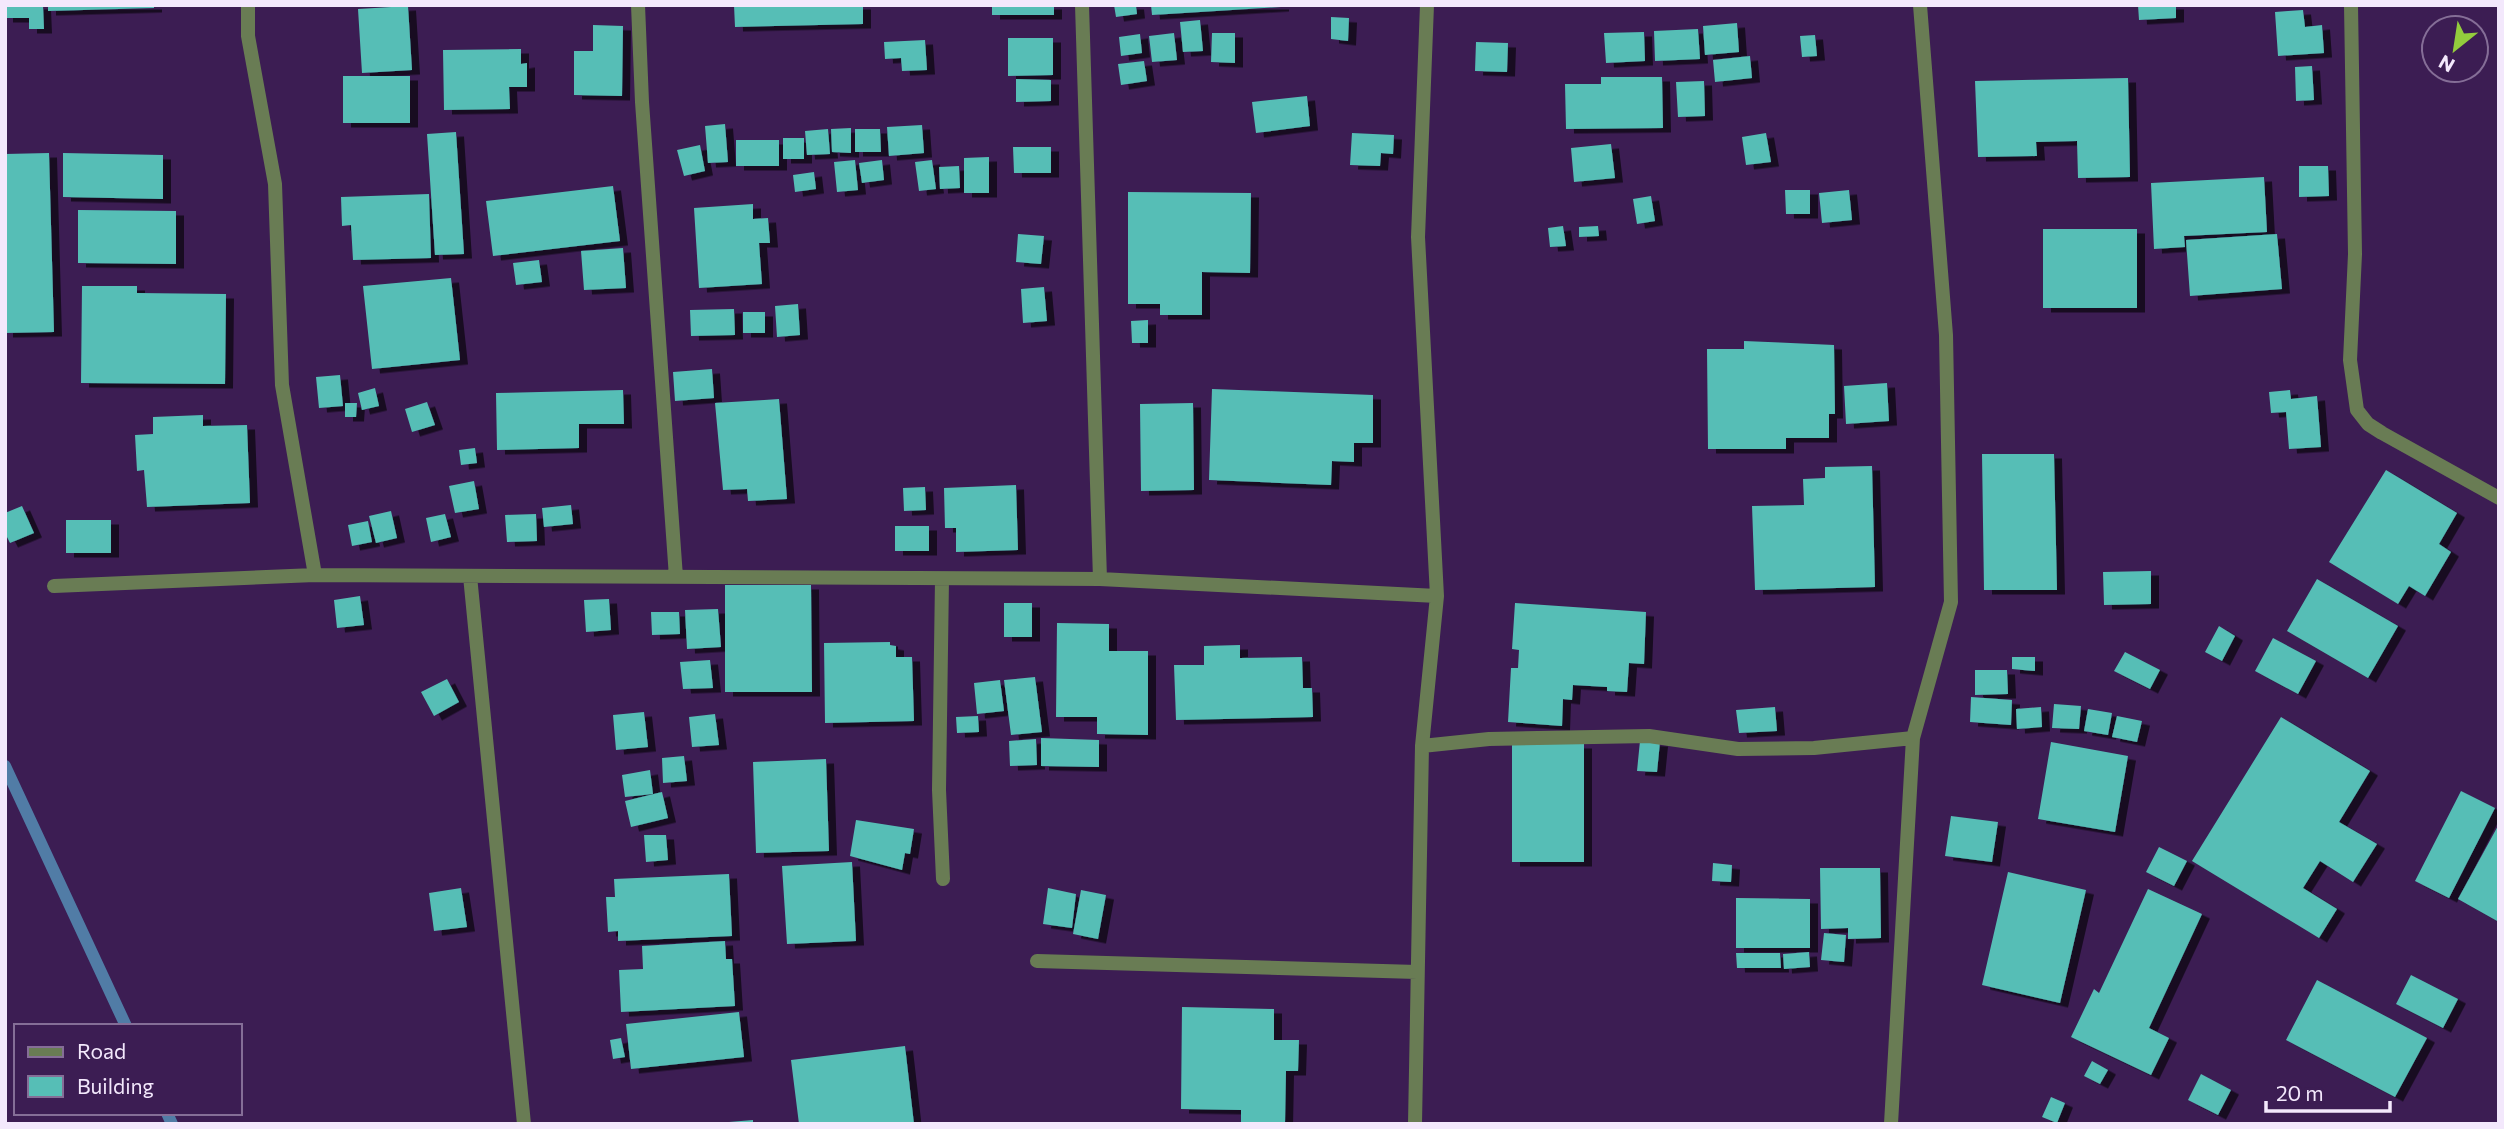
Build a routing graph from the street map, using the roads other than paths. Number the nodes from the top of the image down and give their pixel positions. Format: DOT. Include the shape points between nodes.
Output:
graph roads {
  1 [pos="248,5"];
  2 [pos="638,5"];
  3 [pos="1082,5"];
  4 [pos="1427,5"];
  5 [pos="1920,5"];
  6 [pos="2351,5"];
  7 [pos="2499,498"];
  8 [pos="315,575"];
  9 [pos="470,576"];
  10 [pos="676,577"];
  11 [pos="942,579"];
  12 [pos="1100,579"];
  13 [pos="54,586"];
  14 [pos="1437,596"];
  15 [pos="1913,738"];
  16 [pos="1422,746"];
  17 [pos="943,879"];
  18 [pos="1037,961"];
  19 [pos="1417,972"];
  20 [pos="524,1124"];
  21 [pos="1415,1124"];
  22 [pos="1891,1124"];
  1 -- 8 [label="street" via="248,36 275,184 282,385"];
  2 -- 10 [label="street"];
  3 -- 12 [label="street"];
  4 -- 14 [label="street" via="1418,237"];
  5 -- 15 [label="street" via="1947,335 1951,602"];
  6 -- 7 [label="street" via="2354,254 2350,360 2357,410 2382,433"];
  8 -- 9 [label="street"];
  8 -- 13 [label="street"];
  9 -- 10 [label="street"];
  9 -- 20 [label="street"];
  10 -- 11 [label="street"];
  11 -- 12 [label="street"];
  11 -- 17 [label="street" via="939,790"];
  12 -- 14 [label="street"];
  14 -- 16 [label="street"];
  15 -- 16 [label="street" via="1802,748 1738,749 1649,736 1489,739"];
  15 -- 22 [label="street"];
  16 -- 19 [label="street"];
  18 -- 19 [label="street"];
  19 -- 21 [label="street"];
}
